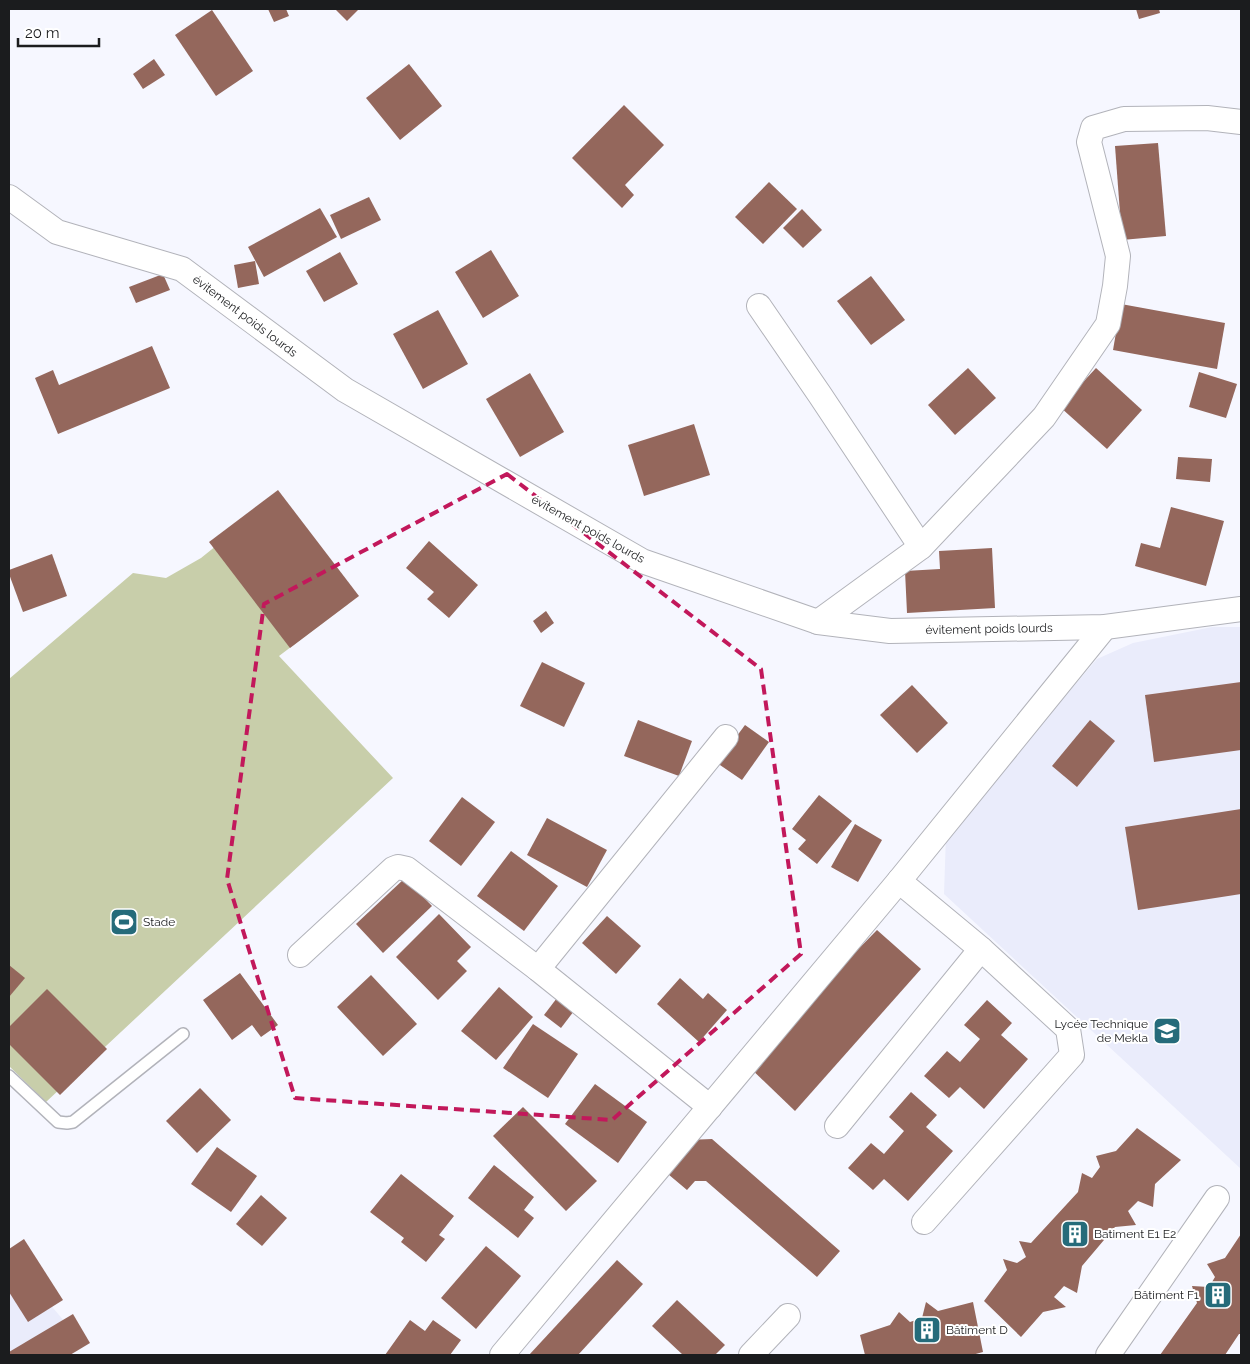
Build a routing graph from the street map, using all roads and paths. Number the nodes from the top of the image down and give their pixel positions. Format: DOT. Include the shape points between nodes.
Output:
graph roads {
  1 [pos="1241,122"];
  2 [pos="9,197"];
  3 [pos="759,306"];
  4 [pos="921,547"];
  5 [pos="1241,609"];
  6 [pos="818,622"];
  7 [pos="1105,627"];
  8 [pos="726,737"];
  9 [pos="899,881"];
  10 [pos="980,949"];
  11 [pos="300,955"];
  12 [pos="538,969"];
  13 [pos="183,1034"];
  14 [pos="9,1076"];
  15 [pos="710,1107"];
  16 [pos="837,1126"];
  17 [pos="1217,1198"];
  18 [pos="924,1222"];
  19 [pos="788,1316"];
  20 [pos="502,1355"];
  21 [pos="751,1355"];
  22 [pos="1108,1355"];
  1 -- 4 [label="street" via="1206,118 1124,119 1093,128 1090,142 1118,256 1108,324 1044,417"];
  2 -- 6 [label="street, évitement poids lourds" via="56,232 182,269 345,390 642,561"];
  3 -- 4 [label="street"];
  4 -- 6 [label="street"];
  5 -- 7 [label="street, évitement poids lourds"];
  6 -- 7 [label="street, évitement poids lourds" via="890,631"];
  7 -- 9 [label="street"];
  8 -- 12 [label="street"];
  9 -- 10 [label="street"];
  9 -- 15 [label="street"];
  10 -- 16 [label="street"];
  10 -- 18 [label="street" via="1068,1029 1072,1055"];
  11 -- 12 [label="street" via="392,869 398,867 408,869"];
  12 -- 15 [label="street"];
  13 -- 14 [label="lane" via="73,1122 58,1122"];
  15 -- 20 [label="street"];
  17 -- 22 [label="street"];
  19 -- 21 [label="street"];
}
